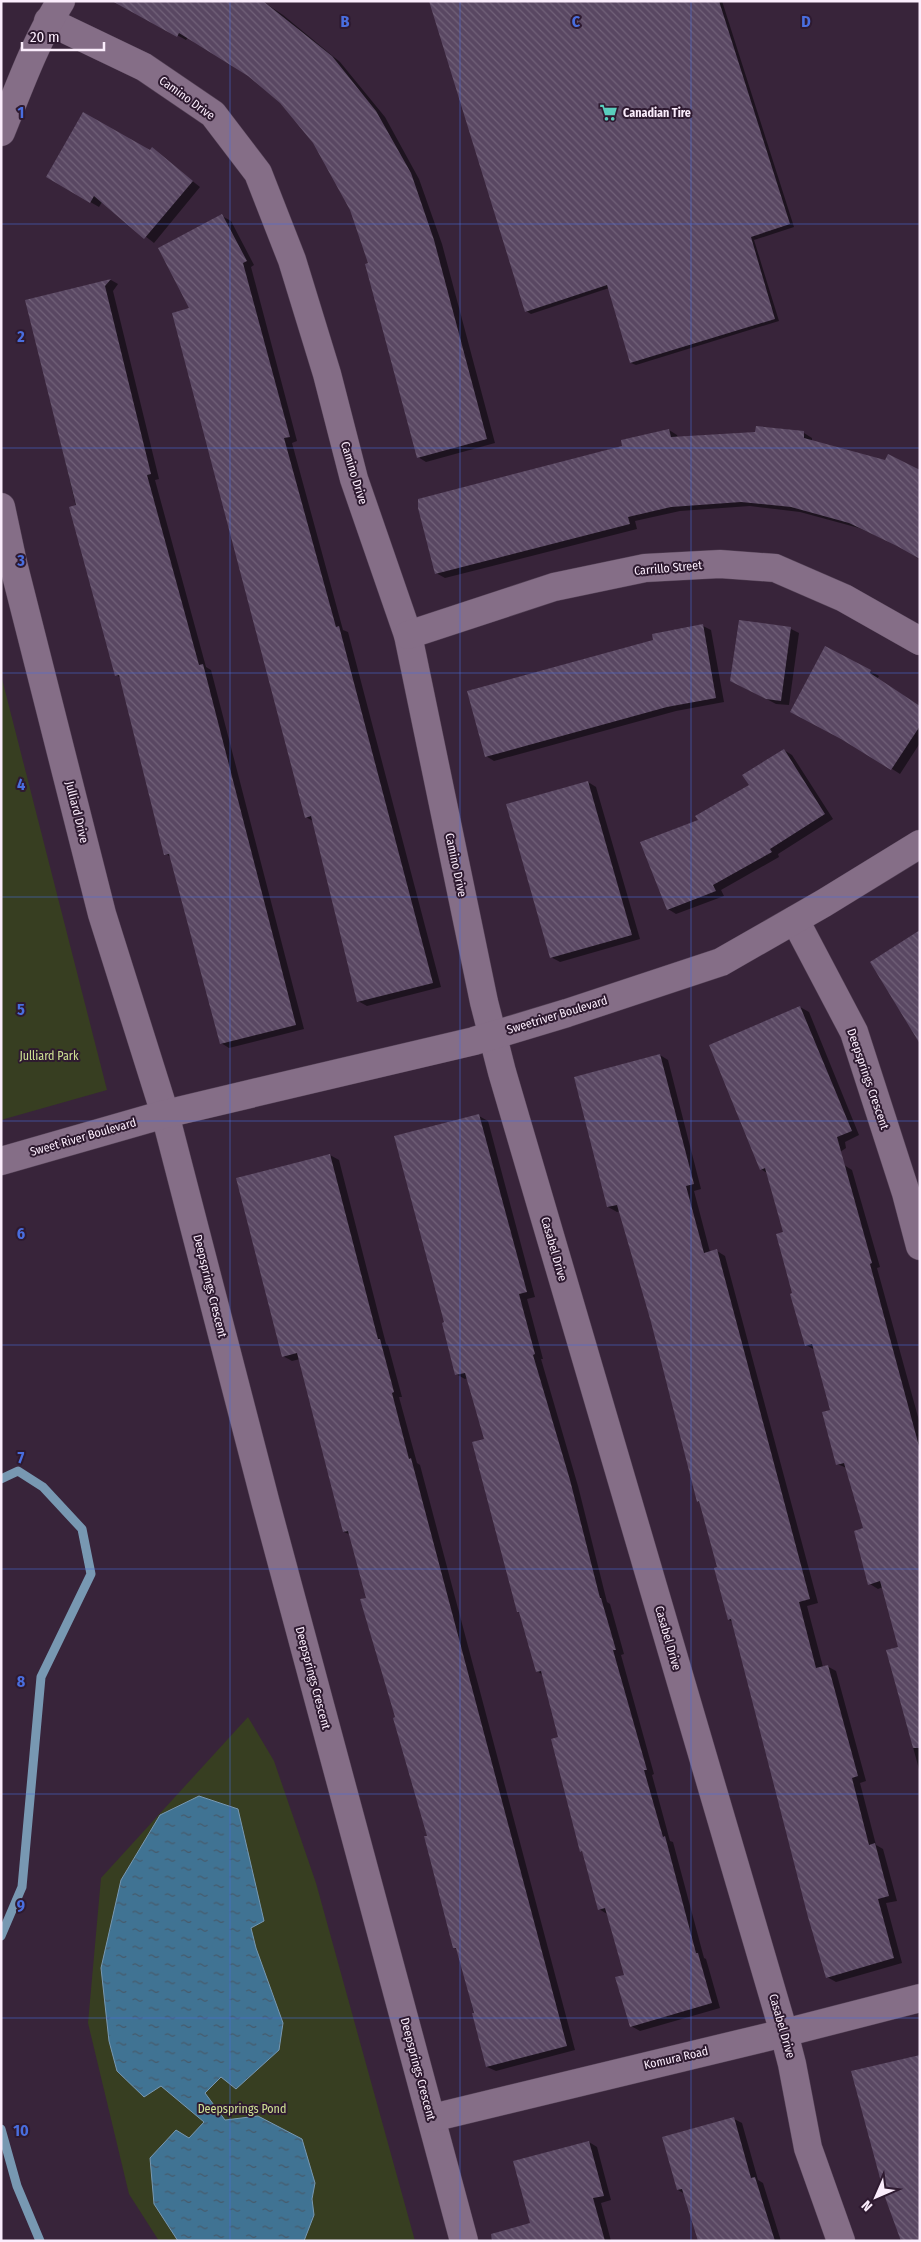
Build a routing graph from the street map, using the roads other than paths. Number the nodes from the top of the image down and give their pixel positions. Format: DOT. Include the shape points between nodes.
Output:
graph roads {
  1 [pos="54,11"];
  2 [pos="1,132"];
  3 [pos="1,507"];
  4 [pos="408,635"];
  5 [pos="920,641"];
  6 [pos="920,844"];
  7 [pos="795,920"];
  8 [pos="492,1035"];
  9 [pos="165,1114"];
  10 [pos="1,1161"];
  11 [pos="920,1246"];
  12 [pos="920,1998"];
  13 [pos="784,2033"];
  14 [pos="432,2118"];
  15 [pos="464,2241"];
  16 [pos="841,2241"];
  1 -- 2 [label="street"];
  1 -- 4 [label="street, Camino Drive" via="213,114 258,173 292,260 327,374 354,479"];
  3 -- 9 [label="street, Julliard Drive" via="102,914"];
  4 -- 5 [label="street, Carrillo Street" via="554,587 645,568 720,564 775,568 844,598"];
  4 -- 8 [label="street, Camino Drive"];
  6 -- 7 [label="street, Sweetriver Boulevard"];
  7 -- 8 [label="street, Sweetriver Boulevard" via="721,962"];
  7 -- 11 [label="street, Deepsprings Crescent" via="854,1032"];
  8 -- 9 [label="street, Sweetriver Boulevard"];
  8 -- 13 [label="street, Casabel Drive"];
  9 -- 10 [label="street, Sweet River Boulevard"];
  9 -- 14 [label="street, Deepsprings Crescent" via="266,1504"];
  12 -- 13 [label="street, Komura Road"];
  13 -- 14 [label="street, Komura Road"];
  13 -- 16 [label="street, Casabel Drive" via="808,2148"];
  14 -- 15 [label="street, Deepsprings Crescent"];
}
